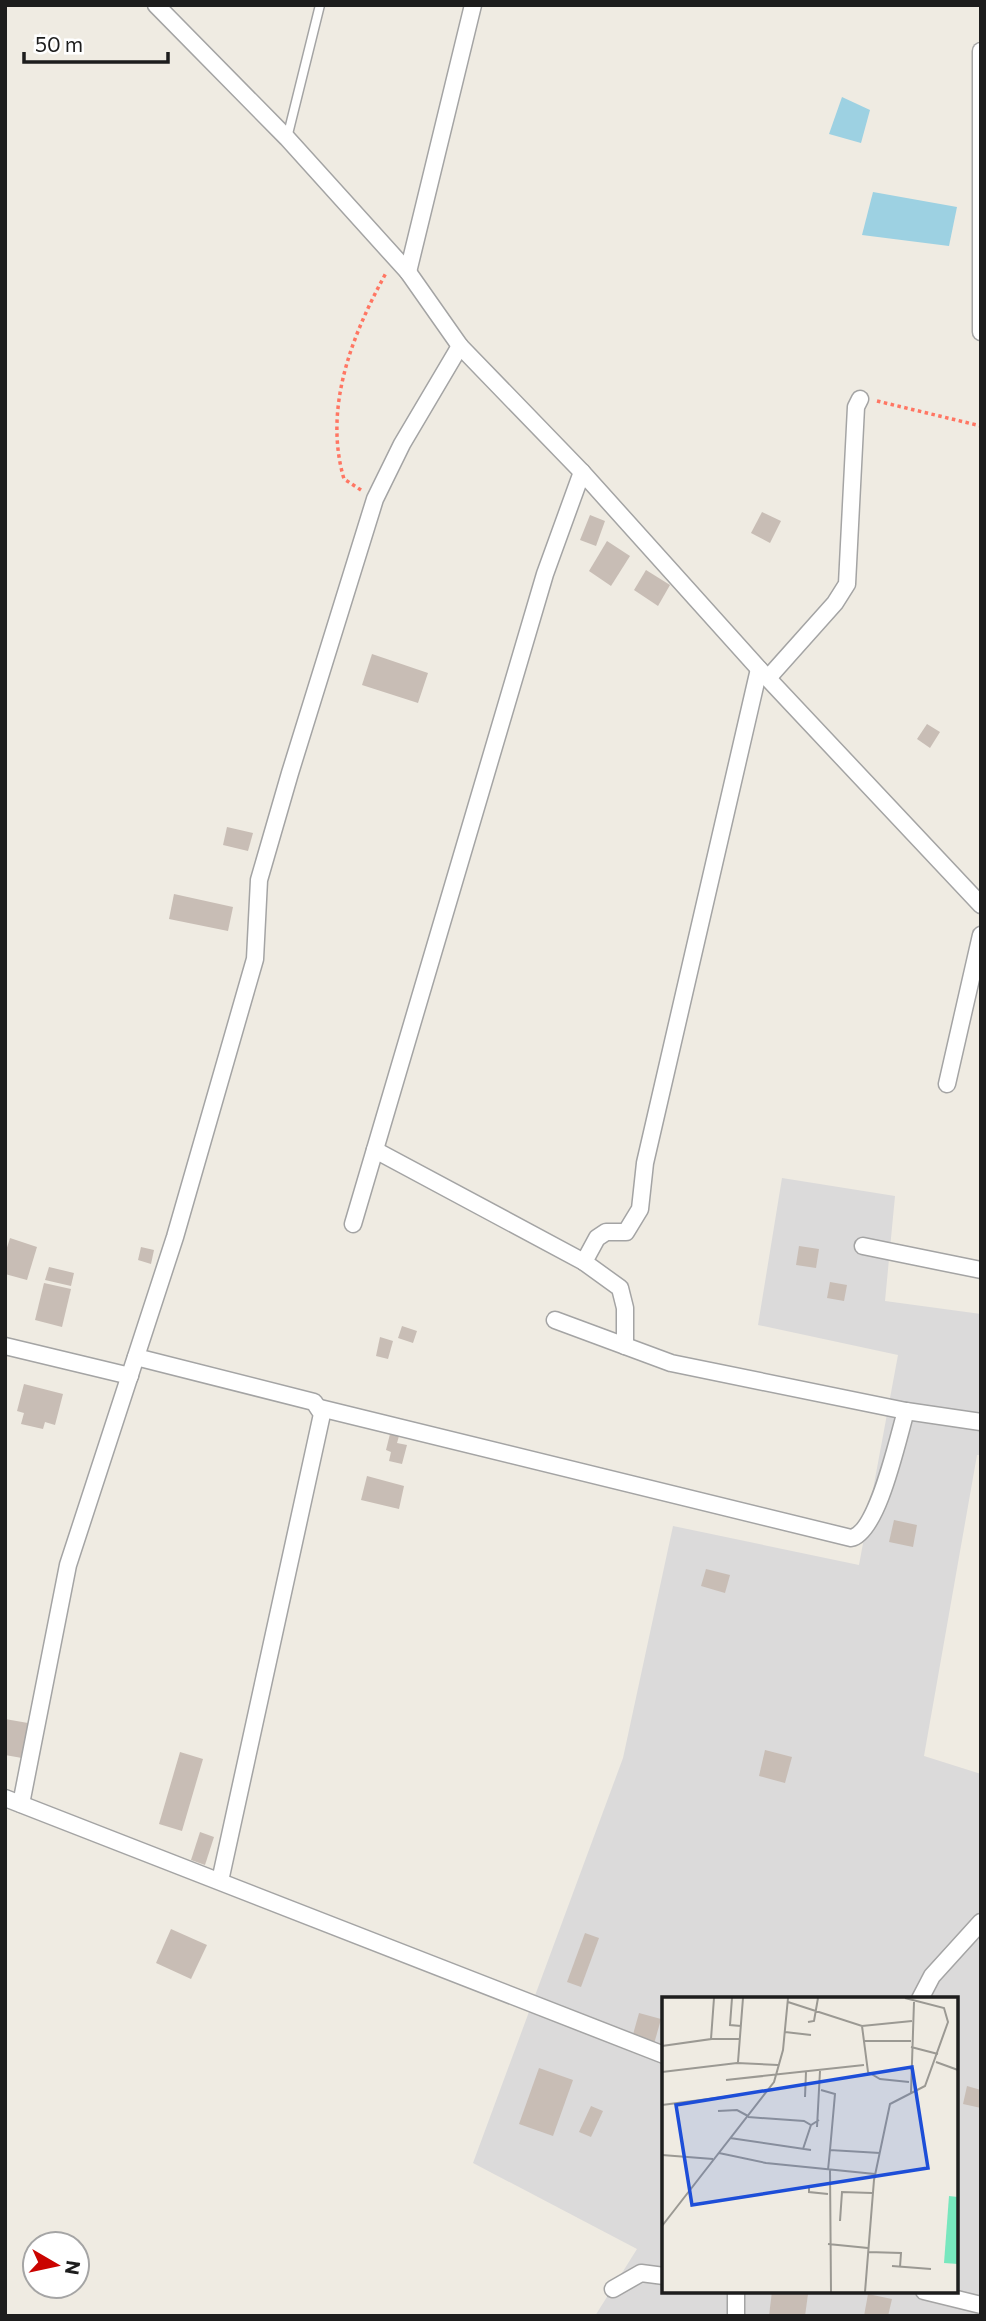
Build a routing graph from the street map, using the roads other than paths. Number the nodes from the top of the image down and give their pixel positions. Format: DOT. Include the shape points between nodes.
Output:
graph roads {
  1 [pos="156,5"];
  2 [pos="320,5"];
  3 [pos="473,5"];
  4 [pos="981,51"];
  5 [pos="288,138"];
  6 [pos="408,272"];
  7 [pos="981,332"];
  8 [pos="460,346"];
  9 [pos="860,399"];
  10 [pos="582,472"];
  11 [pos="764,673"];
  12 [pos="981,905"];
  13 [pos="981,935"];
  14 [pos="947,1084"];
  15 [pos="375,1150"];
  16 [pos="353,1224"];
  17 [pos="863,1246"];
  18 [pos="584,1262"];
  19 [pos="981,1270"];
  20 [pos="555,1320"];
  21 [pos="5,1346"];
  22 [pos="625,1346"];
  23 [pos="136,1357"];
  24 [pos="130,1376"];
  25 [pos="320,1408"];
  26 [pos="906,1411"];
  27 [pos="981,1422"];
  28 [pos="5,1798"];
  29 [pos="21,1804"];
  30 [pos="220,1881"];
  31 [pos="981,1922"];
  32 [pos="921,1997"];
  33 [pos="662,2054"];
  34 [pos="662,2276"];
  35 [pos="613,2289"];
  36 [pos="732,2293"];
  37 [pos="932,2293"];
  38 [pos="981,2305"];
  39 [pos="736,2316"];
  1 -- 5 [label="street"];
  2 -- 5 [label="lane"];
  3 -- 6 [label="street"];
  4 -- 7 [label="street"];
  5 -- 6 [label="street"];
  6 -- 8 [label="street"];
  8 -- 10 [label="street"];
  8 -- 23 [label="street" via="375,499 259,880 255,959"];
  9 -- 11 [label="street" via="847,584 835,603"];
  10 -- 11 [label="street"];
  10 -- 15 [label="street" via="545,574"];
  11 -- 12 [label="street"];
  11 -- 18 [label="street" via="645,1163 640,1209 626,1232 606,1232 597,1238"];
  13 -- 14 [label="street"];
  15 -- 16 [label="street"];
  15 -- 18 [label="street"];
  17 -- 19 [label="street"];
  18 -- 22 [label="street" via="620,1288"];
  20 -- 22 [label="street"];
  21 -- 24 [label="street"];
  22 -- 26 [label="street" via="671,1363"];
  23 -- 24 [label="street"];
  23 -- 25 [label="street" via="314,1402"];
  24 -- 29 [label="street" via="68,1565"];
  25 -- 26 [label="street" via="851,1538 865,1530 875,1511"];
  25 -- 30 [label="street"];
  26 -- 27 [label="street"];
  28 -- 29 [label="street"];
  29 -- 30 [label="street"];
  30 -- 33 [label="street"];
  31 -- 32 [label="street" via="932,1976"];
  34 -- 35 [label="street" via="641,2273"];
  36 -- 39 [label="street"];
  37 -- 38 [label="street"];
}
